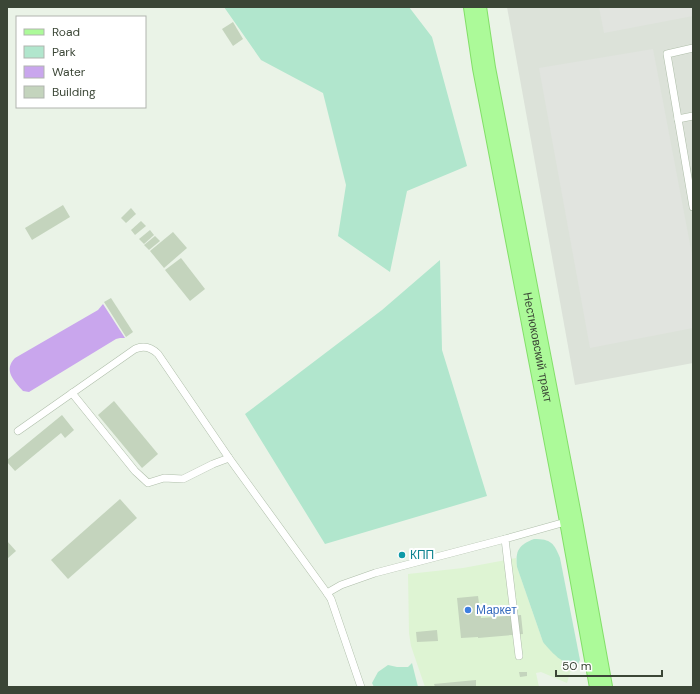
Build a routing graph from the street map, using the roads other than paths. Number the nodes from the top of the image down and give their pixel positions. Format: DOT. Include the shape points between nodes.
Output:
graph roads {
  1 [pos="475,7"];
  2 [pos="693,48"];
  3 [pos="693,116"];
  4 [pos="678,120"];
  5 [pos="693,207"];
  6 [pos="72,393"];
  7 [pos="18,431"];
  8 [pos="229,458"];
  9 [pos="571,520"];
  10 [pos="505,539"];
  11 [pos="327,593"];
  12 [pos="519,656"];
  13 [pos="362,687"];
  14 [pos="601,687"];
  1 -- 9 [label="main road, Нестюковский тракт" via="484,68"];
  2 -- 4 [label="lane" via="667,54"];
  3 -- 4 [label="lane"];
  4 -- 5 [label="lane"];
  6 -- 7 [label="lane"];
  6 -- 8 [label="lane" via="148,484 164,478 183,479"];
  6 -- 8 [label="lane" via="135,349 149,347 158,354"];
  8 -- 11 [label="lane"];
  9 -- 10 [label="lane"];
  9 -- 14 [label="main road, Нестюковский тракт"];
  10 -- 11 [label="lane" via="375,573"];
  10 -- 12 [label="lane"];
  11 -- 13 [label="lane"];
}
